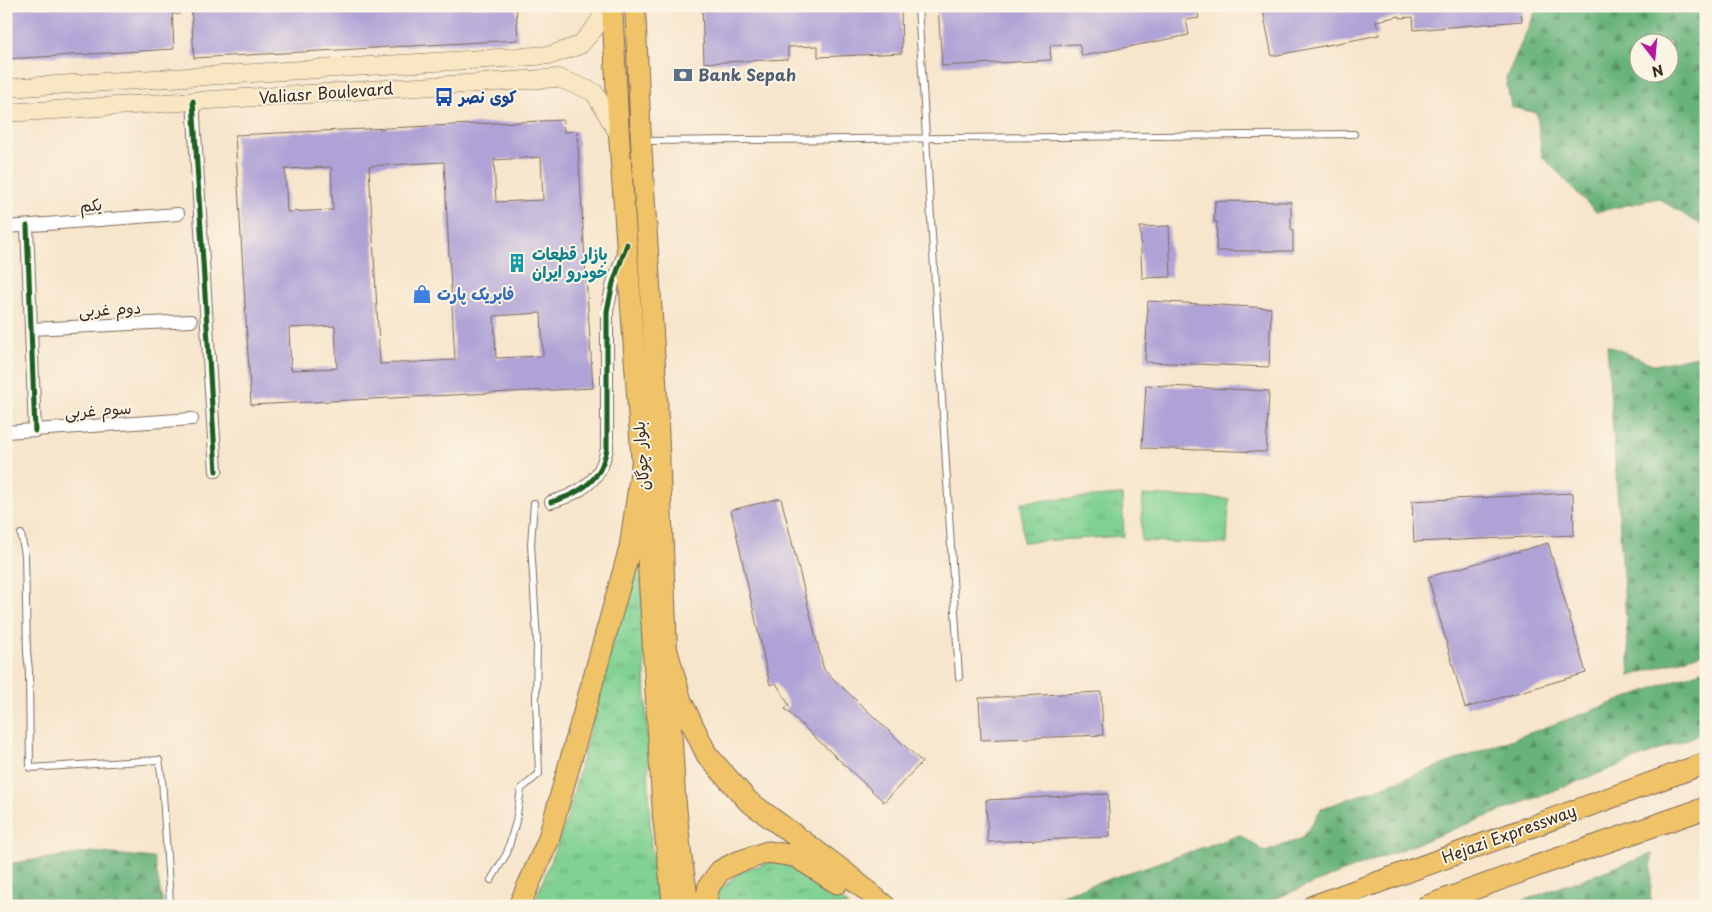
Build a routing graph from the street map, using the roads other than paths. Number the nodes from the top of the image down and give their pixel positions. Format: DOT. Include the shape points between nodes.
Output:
graph roads {
  1 [pos="611,6"];
  2 [pos="635,6"];
  3 [pos="918,6"];
  4 [pos="463,60"];
  5 [pos="469,84"];
  6 [pos="6,88"];
  7 [pos="193,101"];
  8 [pos="6,113"];
  9 [pos="1354,134"];
  10 [pos="619,135"];
  11 [pos="927,139"];
  12 [pos="640,141"];
  13 [pos="178,214"];
  14 [pos="27,226"];
  15 [pos="6,227"];
  16 [pos="627,244"];
  17 [pos="191,321"];
  18 [pos="31,329"];
  19 [pos="192,419"];
  20 [pos="35,430"];
  21 [pos="6,432"];
  22 [pos="642,465"];
  23 [pos="216,471"];
  24 [pos="551,502"];
  25 [pos="534,503"];
  26 [pos="21,534"];
  27 [pos="667,652"];
  28 [pos="959,678"];
  29 [pos="1706,763"];
  30 [pos="1706,808"];
  31 [pos="1545,863"];
  32 [pos="492,880"];
  33 [pos="170,903"];
  34 [pos="519,906"];
  35 [pos="673,906"];
  36 [pos="689,906"];
  37 [pos="705,906"];
  38 [pos="864,906"];
  39 [pos="885,906"];
  40 [pos="1313,906"];
  41 [pos="1427,906"];
  42 [pos="1460,906"];
  1 -- 4 [label="main road, Valiasr Boulevard" via="580,45 551,55"];
  1 -- 10 [label="main road, بلوار چوگان"];
  2 -- 12 [label="main road, بلوار چوگان"];
  3 -- 11 [label="lane"];
  4 -- 5 [label="main road" via="476,73"];
  4 -- 6 [label="main road, Valiasr Boulevard"];
  5 -- 7 [label="main road, Valiasr Boulevard"];
  5 -- 10 [label="main road, Valiasr Boulevard" via="558,78 594,92"];
  7 -- 8 [label="main road, Valiasr Boulevard"];
  7 -- 23 [label="street"];
  9 -- 11 [label="lane"];
  10 -- 16 [label="main road, بلوار چوگان"];
  11 -- 12 [label="lane"];
  11 -- 28 [label="lane"];
  12 -- 27 [label="main road, بلوار چوگان" via="657,397"];
  13 -- 14 [label="street, یکم"];
  14 -- 15 [label="street, یکم"];
  14 -- 18 [label="street"];
  16 -- 22 [label="main road, بلوار چوگان"];
  16 -- 24 [label="street" via="607,311 607,449 600,470 587,486 564,499"];
  17 -- 18 [label="street, دوم غربی"];
  18 -- 20 [label="street"];
  19 -- 20 [label="street, سوم غربی"];
  20 -- 21 [label="street, سوم غربی"];
  22 -- 34 [label="highway" via="630,548 548,841"];
  22 -- 35 [label="main road, بلوار چوگان" via="663,816"];
  25 -- 32 [label="lane" via="531,544 537,641 539,774 521,789 507,853"];
  26 -- 33 [label="lane" via="25,555 30,768 159,760"];
  27 -- 36 [label="main road, بلوار چوگان" via="675,795"];
  27 -- 39 [label="highway" via="681,701 707,755 748,801"];
  29 -- 40 [label="highway, Hejazi Expressway"];
  30 -- 31 [label="highway"];
  31 -- 41 [label="highway"];
  31 -- 42 [label="highway"];
  37 -- 38 [label="highway" via="709,886 720,872 735,863 768,852 795,856 825,874"];
}
